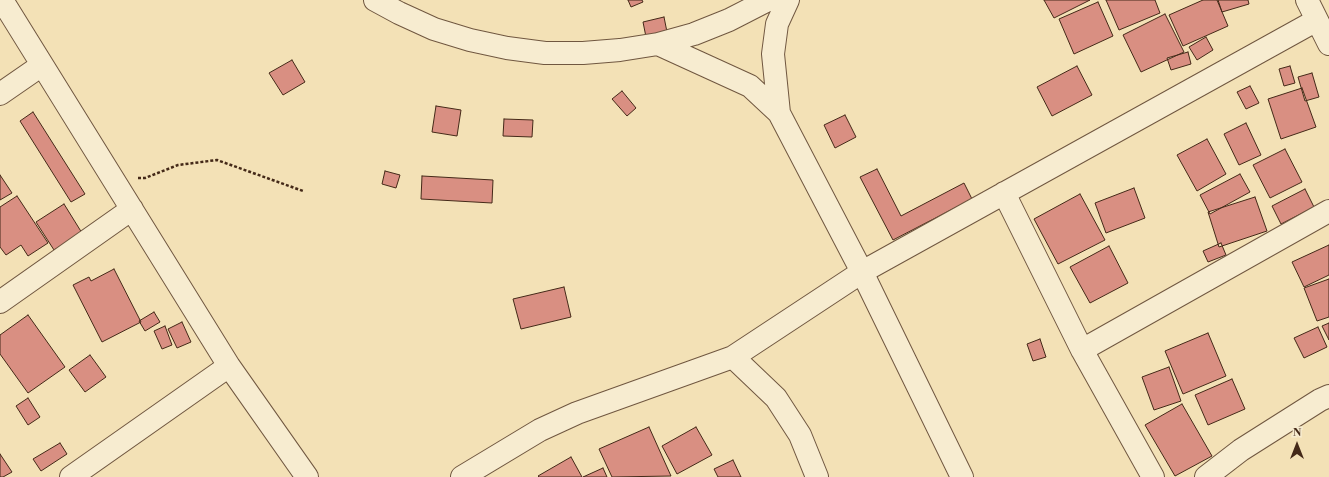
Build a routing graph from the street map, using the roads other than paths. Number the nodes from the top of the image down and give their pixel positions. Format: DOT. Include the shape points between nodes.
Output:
graph roads {
  1 [pos="2,0"];
  2 [pos="375,0"];
  3 [pos="768,0"];
  4 [pos="788,0"];
  5 [pos="1307,0"];
  6 [pos="1317,20"];
  7 [pos="658,44"];
  8 [pos="1329,44"];
  9 [pos="42,65"];
  10 [pos="0,94"];
  11 [pos="779,113"];
  12 [pos="1004,193"];
  13 [pos="132,209"];
  14 [pos="1329,211"];
  15 [pos="862,272"];
  16 [pos="0,302"];
  17 [pos="1082,350"];
  18 [pos="733,357"];
  19 [pos="229,366"];
  20 [pos="1329,396"];
  21 [pos="72,477"];
  22 [pos="307,477"];
  23 [pos="462,477"];
  24 [pos="817,477"];
  25 [pos="962,477"];
  26 [pos="1153,477"];
  27 [pos="1206,477"];
  1 -- 9 [label="street"];
  2 -- 7 [label="street" via="434,29 507,48 583,53"];
  3 -- 7 [label="street" via="722,23"];
  4 -- 11 [label="street" via="777,24 773,54"];
  5 -- 6 [label="street"];
  6 -- 8 [label="street"];
  6 -- 12 [label="street"];
  7 -- 11 [label="street" via="750,86"];
  9 -- 10 [label="street"];
  9 -- 13 [label="street"];
  11 -- 15 [label="street"];
  12 -- 15 [label="street"];
  12 -- 17 [label="street"];
  13 -- 16 [label="street"];
  13 -- 19 [label="street"];
  14 -- 17 [label="street"];
  15 -- 18 [label="street"];
  15 -- 25 [label="street"];
  17 -- 26 [label="street"];
  18 -- 23 [label="street" via="577,413 540,430"];
  18 -- 24 [label="street" via="776,398 800,435"];
  19 -- 21 [label="street"];
  19 -- 22 [label="street"];
  20 -- 27 [label="street" via="1241,450"];
}
